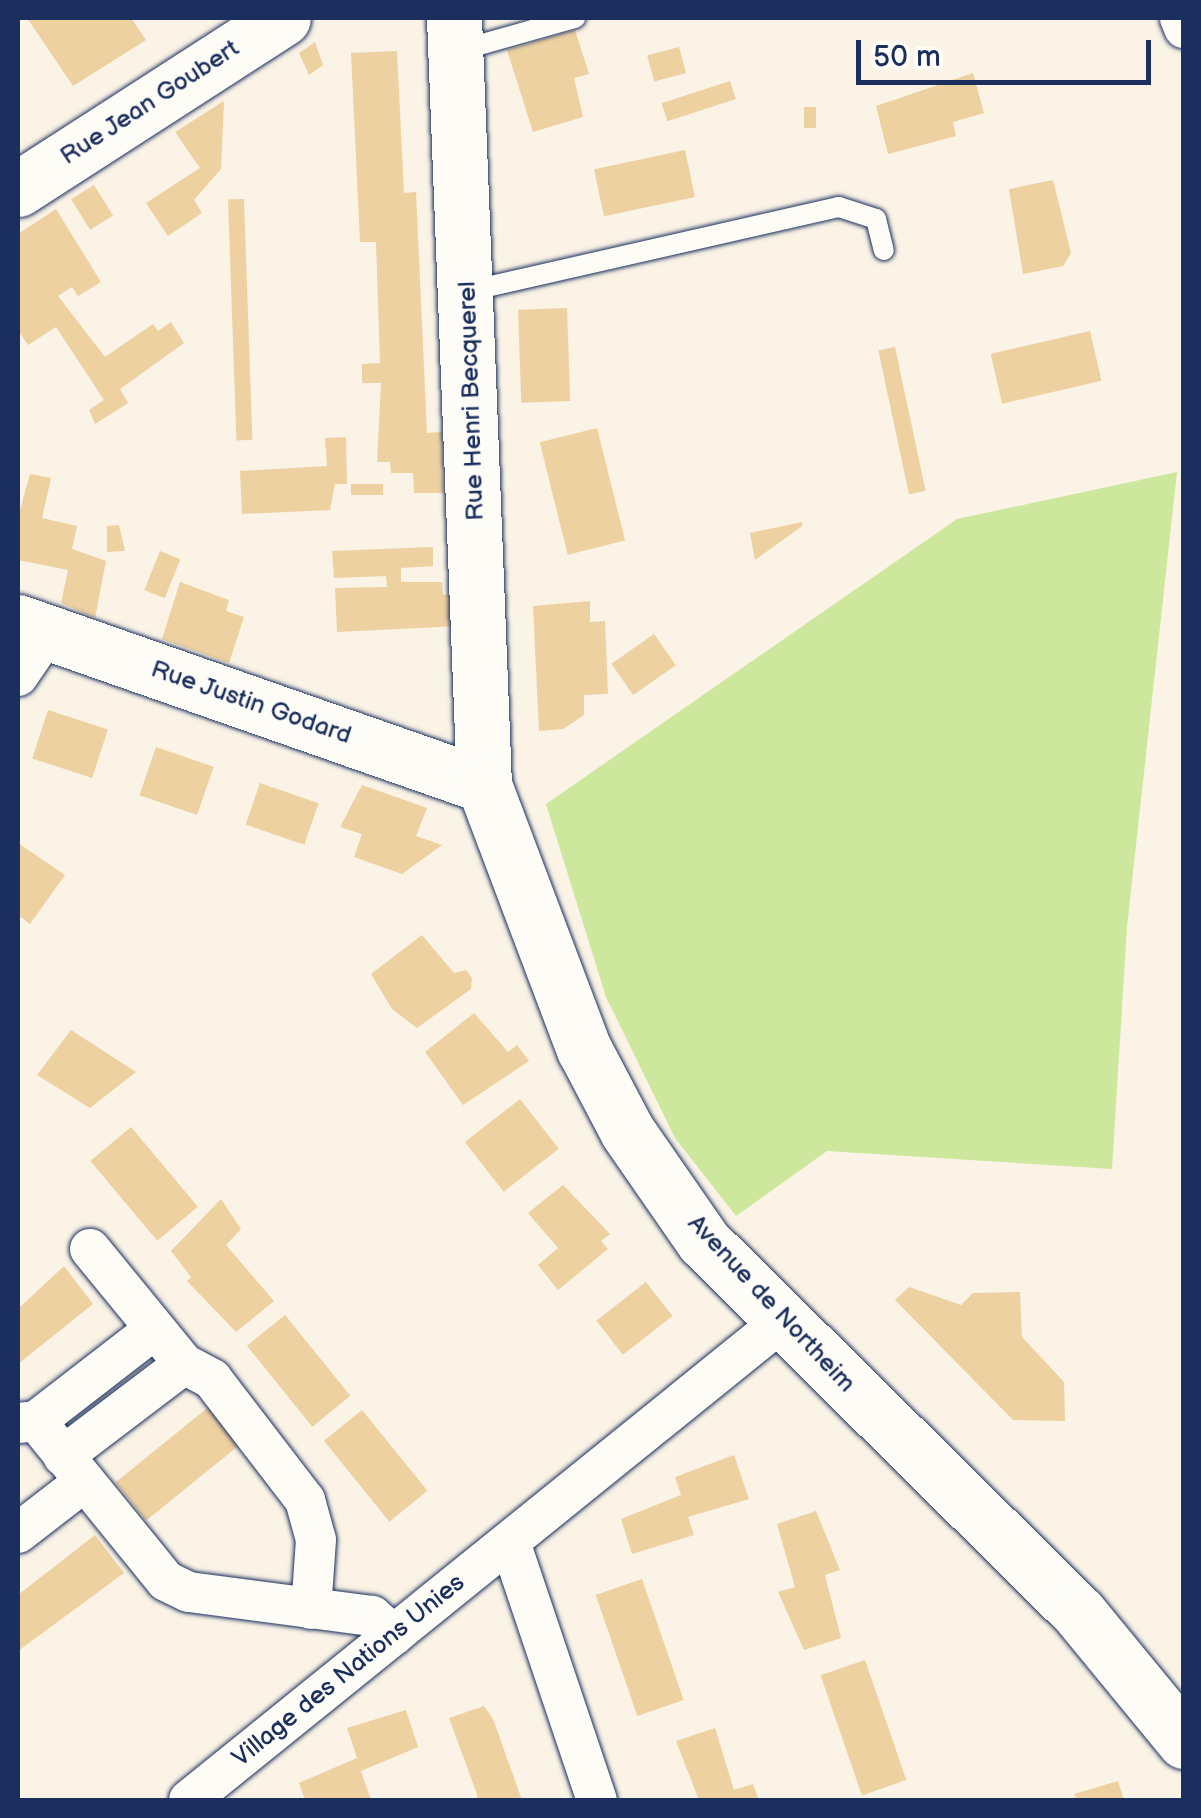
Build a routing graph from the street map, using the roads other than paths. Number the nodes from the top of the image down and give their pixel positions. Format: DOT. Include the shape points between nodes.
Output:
graph roads {
  1 [pos="283,18"];
  2 [pos="575,18"];
  3 [pos="1180,18"];
  4 [pos="1184,28"];
  5 [pos="455,35"];
  6 [pos="18,190"];
  7 [pos="884,250"];
  8 [pos="467,291"];
  9 [pos="28,643"];
  10 [pos="484,785"];
  11 [pos="90,1248"];
  12 [pos="781,1322"];
  13 [pos="154,1329"];
  14 [pos="184,1364"];
  15 [pos="26,1422"];
  16 [pos="74,1469"];
  17 [pos="18,1533"];
  18 [pos="510,1542"];
  19 [pos="311,1609"];
  20 [pos="394,1635"];
  21 [pos="1184,1741"];
  22 [pos="189,1800"];
  23 [pos="597,1800"];
  1 -- 6 [label="street, Rue Jean Goubert"];
  2 -- 5 [label="lane"];
  3 -- 4 [label="street"];
  5 -- 8 [label="street, Rue Henri Becquerel"];
  7 -- 8 [label="lane" via="876,219 838,207"];
  8 -- 10 [label="street, Rue Henri Becquerel"];
  9 -- 10 [label="street, Rue Justin Godard"];
  10 -- 12 [label="street, Avenue de Northeim" via="584,1049 627,1131 704,1242"];
  11 -- 13 [label="street"];
  12 -- 18 [label="street, Village des Nations Unies"];
  12 -- 21 [label="street, Avenue de Northeim" via="1078,1613"];
  13 -- 14 [label="street"];
  13 -- 15 [label="street"];
  14 -- 16 [label="street"];
  14 -- 19 [label="street" via="212,1379 305,1500 316,1540"];
  15 -- 16 [label="street"];
  16 -- 17 [label="street"];
  16 -- 19 [label="street" via="166,1580 189,1592"];
  18 -- 20 [label="street, Village des Nations Unies"];
  18 -- 23 [label="street"];
  19 -- 20 [label="street" via="372,1616"];
  20 -- 22 [label="street, Village des Nations Unies"];
}
